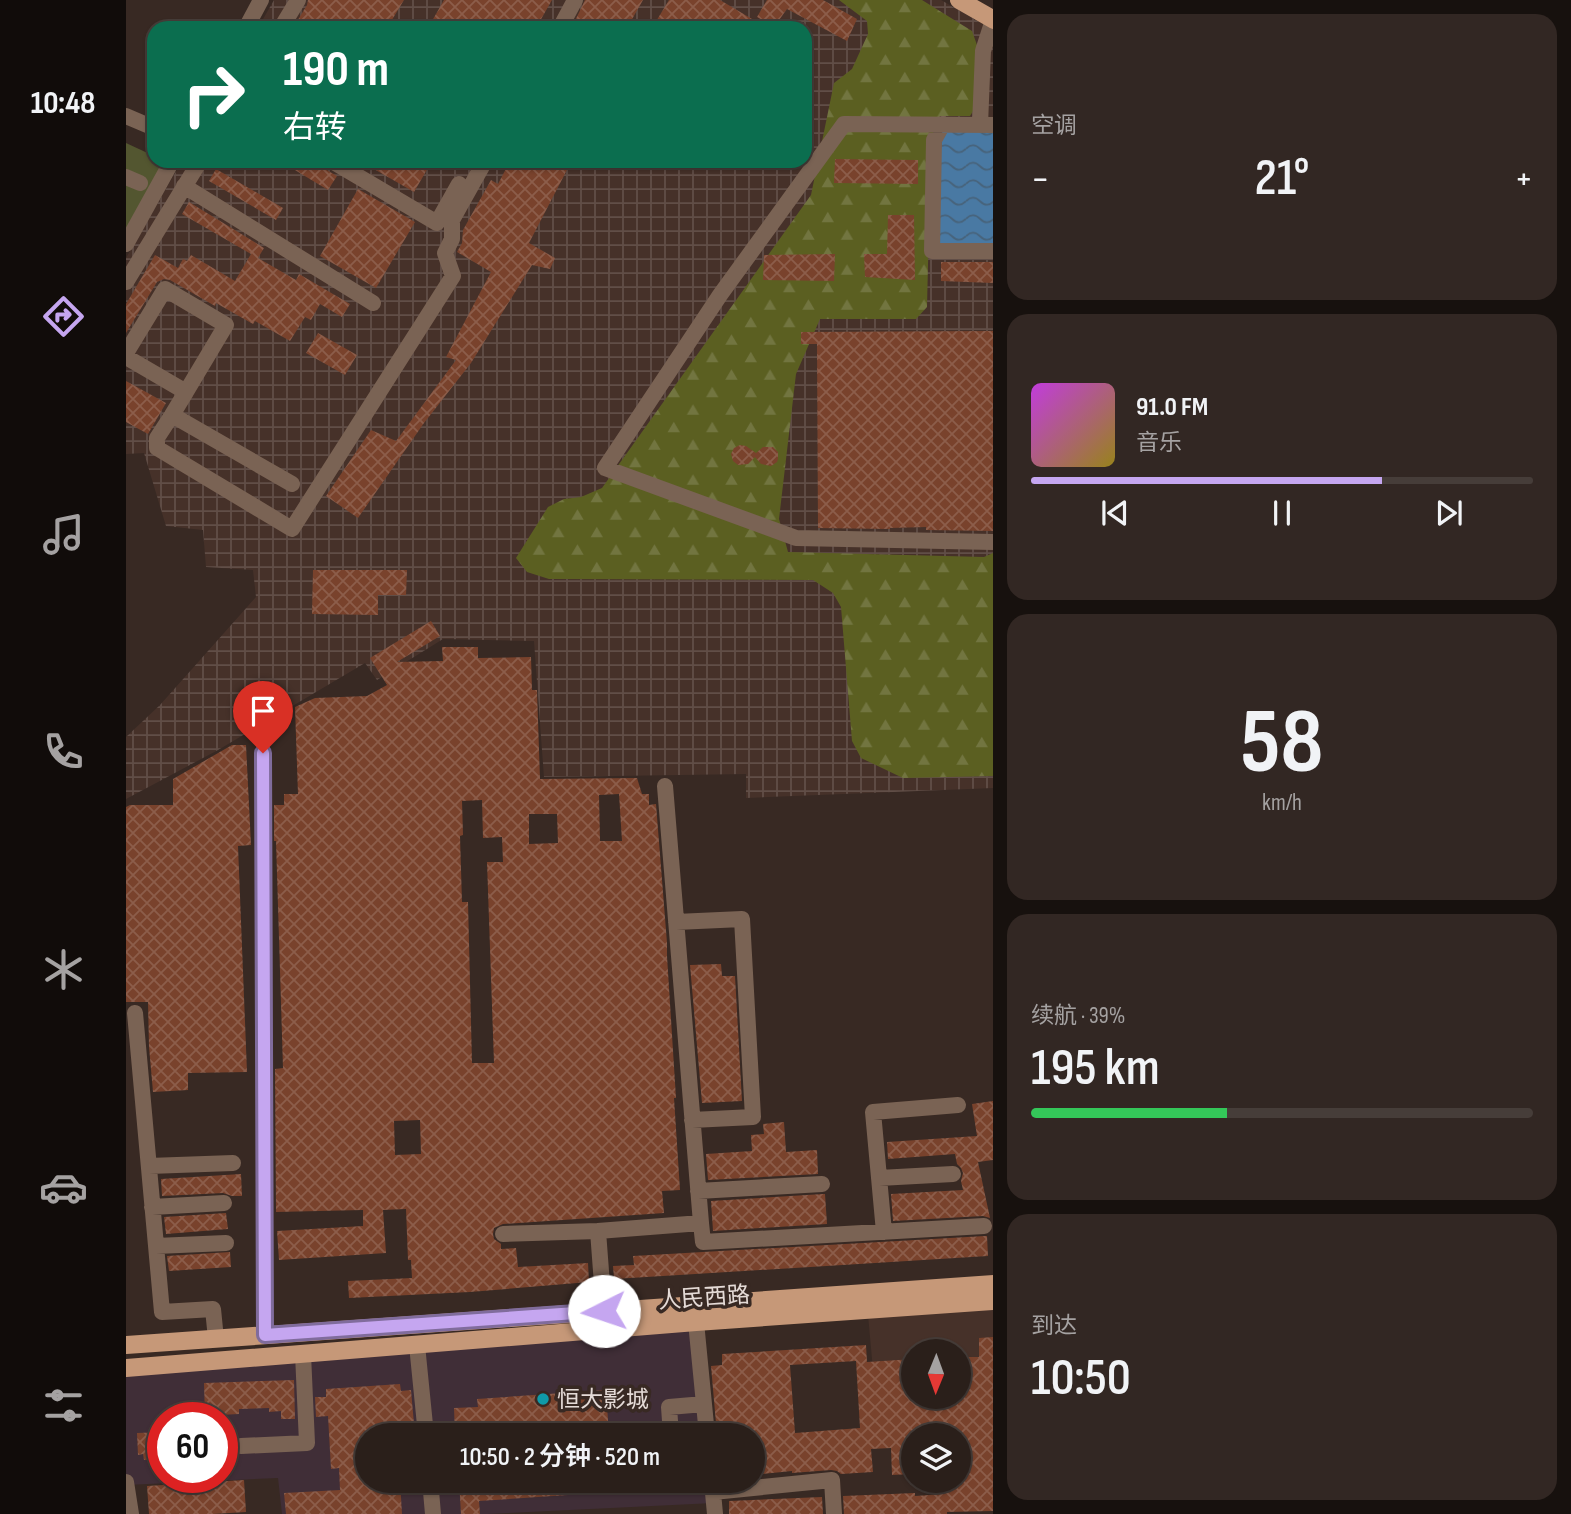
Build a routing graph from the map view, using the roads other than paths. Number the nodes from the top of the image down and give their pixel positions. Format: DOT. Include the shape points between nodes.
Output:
graph roads {
  1 [pos="261,0"];
  2 [pos="298,0"];
  3 [pos="575,0"];
  4 [pos="959,0"];
  5 [pos="993,20"];
  6 [pos="250,21"];
  7 [pos="285,21"];
  8 [pos="564,21"];
  9 [pos="126,116"];
  10 [pos="943,124"];
  11 [pos="147,125"];
  12 [pos="987,125"];
  13 [pos="168,168"];
  14 [pos="196,168"];
  15 [pos="344,168"];
  16 [pos="469,168"];
  17 [pos="481,168"];
  18 [pos="184,186"];
  19 [pos="126,244"];
  20 [pos="993,251"];
  21 [pos="126,282"];
  22 [pos="373,303"];
  23 [pos="126,355"];
  24 [pos="186,392"];
  25 [pos="172,415"];
  26 [pos="292,484"];
  27 [pos="993,542"];
  28 [pos="263,753"];
  29 [pos="665,786"];
  30 [pos="676,922"];
  31 [pos="135,1013"];
  32 [pos="958,1105"];
  33 [pos="692,1120"];
  34 [pos="233,1163"];
  35 [pos="149,1166"];
  36 [pos="953,1174"];
  37 [pos="879,1178"];
  38 [pos="822,1184"];
  39 [pos="698,1191"];
  40 [pos="224,1203"];
  41 [pos="152,1207"];
  42 [pos="701,1223"];
  43 [pos="984,1226"];
  44 [pos="598,1231"];
  45 [pos="884,1232"];
  46 [pos="503,1234"];
  47 [pos="226,1243"];
  48 [pos="156,1246"];
  49 [pos="993,1284"];
  50 [pos="993,1301"];
  51 [pos="604,1311"];
  52 [pos="696,1322"];
  53 [pos="265,1335"];
  54 [pos="216,1339"];
  55 [pos="126,1345"];
  56 [pos="417,1345"];
  57 [pos="303,1354"];
  58 [pos="126,1368"];
  59 [pos="704,1404"];
  60 [pos="425,1423"];
  61 [pos="670,1423"];
  62 [pos="706,1423"];
  63 [pos="241,1446"];
  64 [pos="126,1482"];
  65 [pos="765,1483"];
  66 [pos="431,1493"];
  67 [pos="713,1493"];
  68 [pos="131,1514"];
  69 [pos="433,1514"];
  70 [pos="715,1514"];
  71 [pos="834,1514"];
  1 -- 6 [label="street"];
  2 -- 7 [label="street"];
  3 -- 8 [label="street"];
  4 -- 5 [label="main road"];
  5 -- 12 [label="street" via="983,51"];
  9 -- 11 [label="street"];
  10 -- 12 [label="street"];
  10 -- 20 [label="street" via="934,140 932,251"];
  10 -- 27 [label="street" via="844,124 720,295 605,468 796,538"];
  13 -- 19 [label="street"];
  14 -- 18 [label="street"];
  15 -- 16 [label="street" via="437,223"];
  17 -- 25 [label="street" via="452,220 452,239 444,253 453,276 292,529 156,448"];
  18 -- 21 [label="street"];
  18 -- 22 [label="street"];
  23 -- 24 [label="street"];
  23 -- 24 [label="street" via="165,289 226,326"];
  24 -- 25 [label="street"];
  25 -- 26 [label="street"];
  28 -- 53 [label="street"];
  29 -- 30 [label="street"];
  30 -- 33 [label="street"];
  30 -- 33 [label="street" via="742,919 753,1117"];
  31 -- 35 [label="street"];
  32 -- 37 [label="street" via="873,1112"];
  33 -- 39 [label="street"];
  34 -- 35 [label="street"];
  35 -- 41 [label="street"];
  36 -- 37 [label="street"];
  37 -- 45 [label="street"];
  38 -- 39 [label="street"];
  39 -- 42 [label="street"];
  40 -- 41 [label="street"];
  41 -- 48 [label="street"];
  42 -- 44 [label="street"];
  42 -- 45 [label="street" via="703,1242"];
  43 -- 45 [label="street"];
  44 -- 46 [label="street"];
  44 -- 51 [label="street"];
  47 -- 48 [label="street"];
  48 -- 54 [label="street" via="162,1312 213,1309"];
  49 -- 51 [label="main road, 人民西路"];
  50 -- 52 [label="main road, 人民西路"];
  51 -- 53 [label="main road, 人民西路"];
  52 -- 56 [label="main road, 人民西路"];
  52 -- 59 [label="street"];
  53 -- 54 [label="main road, 人民西路"];
  54 -- 55 [label="main road, 人民西路"];
  56 -- 57 [label="main road, 人民西路"];
  56 -- 60 [label="street"];
  57 -- 58 [label="main road, 人民西路"];
  57 -- 63 [label="street" via="307,1443"];
  59 -- 61 [label="street" via="669,1407"];
  59 -- 62 [label="street"];
  64 -- 68 [label="street"];
  65 -- 71 [label="street" via="832,1480"];
  66 -- 69 [label="street"];
  67 -- 70 [label="street"];
}
